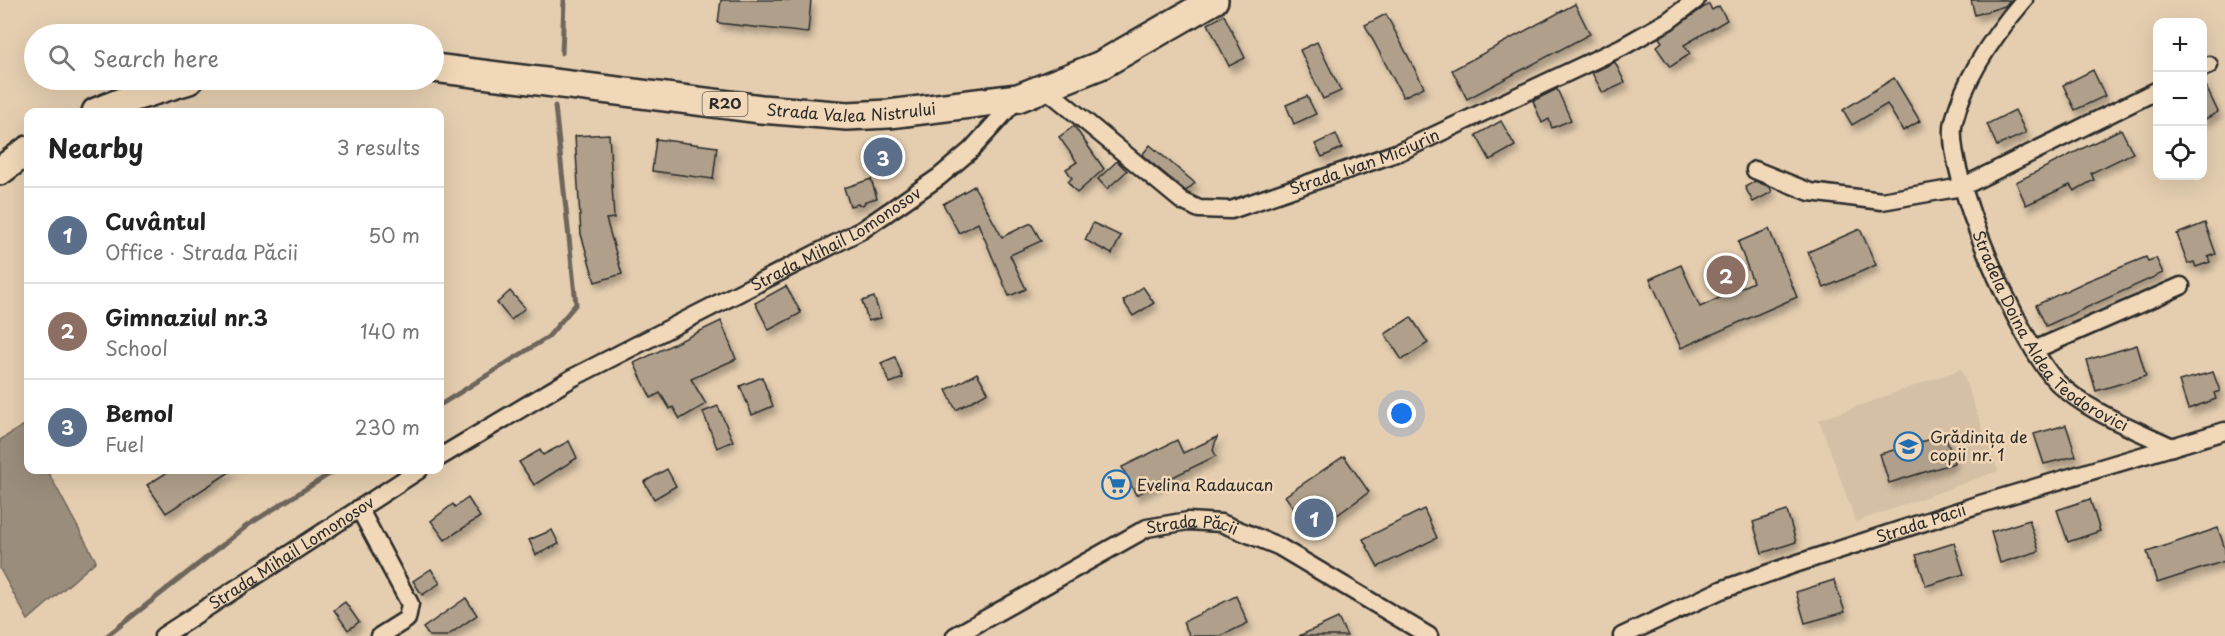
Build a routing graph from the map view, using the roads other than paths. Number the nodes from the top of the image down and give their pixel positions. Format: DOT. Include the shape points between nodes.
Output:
graph roads {
  1 [pos="1214,0"];
  2 [pos="1696,0"];
  3 [pos="2024,0"];
  4 [pos="444,69"];
  5 [pos="1045,88"];
  6 [pos="157,90"];
  7 [pos="2153,92"];
  8 [pos="1018,98"];
  9 [pos="106,108"];
  10 [pos="24,153"];
  11 [pos="1755,170"];
  12 [pos="0,171"];
  13 [pos="1962,187"];
  14 [pos="2181,286"];
  15 [pos="2034,350"];
  16 [pos="2225,431"];
  17 [pos="2172,447"];
  18 [pos="444,455"];
  19 [pos="413,474"];
  20 [pos="359,508"];
  21 [pos="163,636"];
  22 [pos="380,636"];
  23 [pos="955,636"];
  24 [pos="1429,636"];
  25 [pos="1622,636"];
  1 -- 5 [label="main road, Strada Mihail Lomonosov / R20" via="1101,65"];
  2 -- 5 [label="street, Strada Ivan Miciurin" via="1622,47 1398,152 1231,210 1199,209 1182,201"];
  3 -- 13 [label="street, Stradela Doina Aldea Teodorovici" via="2005,22 1971,76 1953,123"];
  4 -- 8 [label="main road, Strada Valea Nistrului / R20" via="761,109 848,116"];
  5 -- 8 [label="main road, Strada Mihail Lomonosov / R20"];
  6 -- 9 [label="main road"];
  7 -- 13 [label="street"];
  8 -- 18 [label="street, Strada Mihail Lomonosov" via="955,164 862,230 574,377"];
  10 -- 12 [label="main road"];
  11 -- 13 [label="street" via="1810,192 1882,201"];
  13 -- 15 [label="street, Stradela Doina Aldea Teodorovici" via="2005,300"];
  14 -- 15 [label="street"];
  15 -- 17 [label="street, Stradela Doina Aldea Teodorovici" via="2058,384"];
  16 -- 17 [label="street, Strada Păcii"];
  17 -- 25 [label="street, Strada Păcii" via="1977,504 1721,590"];
  19 -- 20 [label="street, Strada Mihail Lomonosov"];
  20 -- 21 [label="street, Strada Mihail Lomonosov"];
  20 -- 22 [label="street" via="410,604 407,619"];
  23 -- 24 [label="street, Strada Păcii" via="1147,528 1188,521 1221,523 1278,546"];
}
